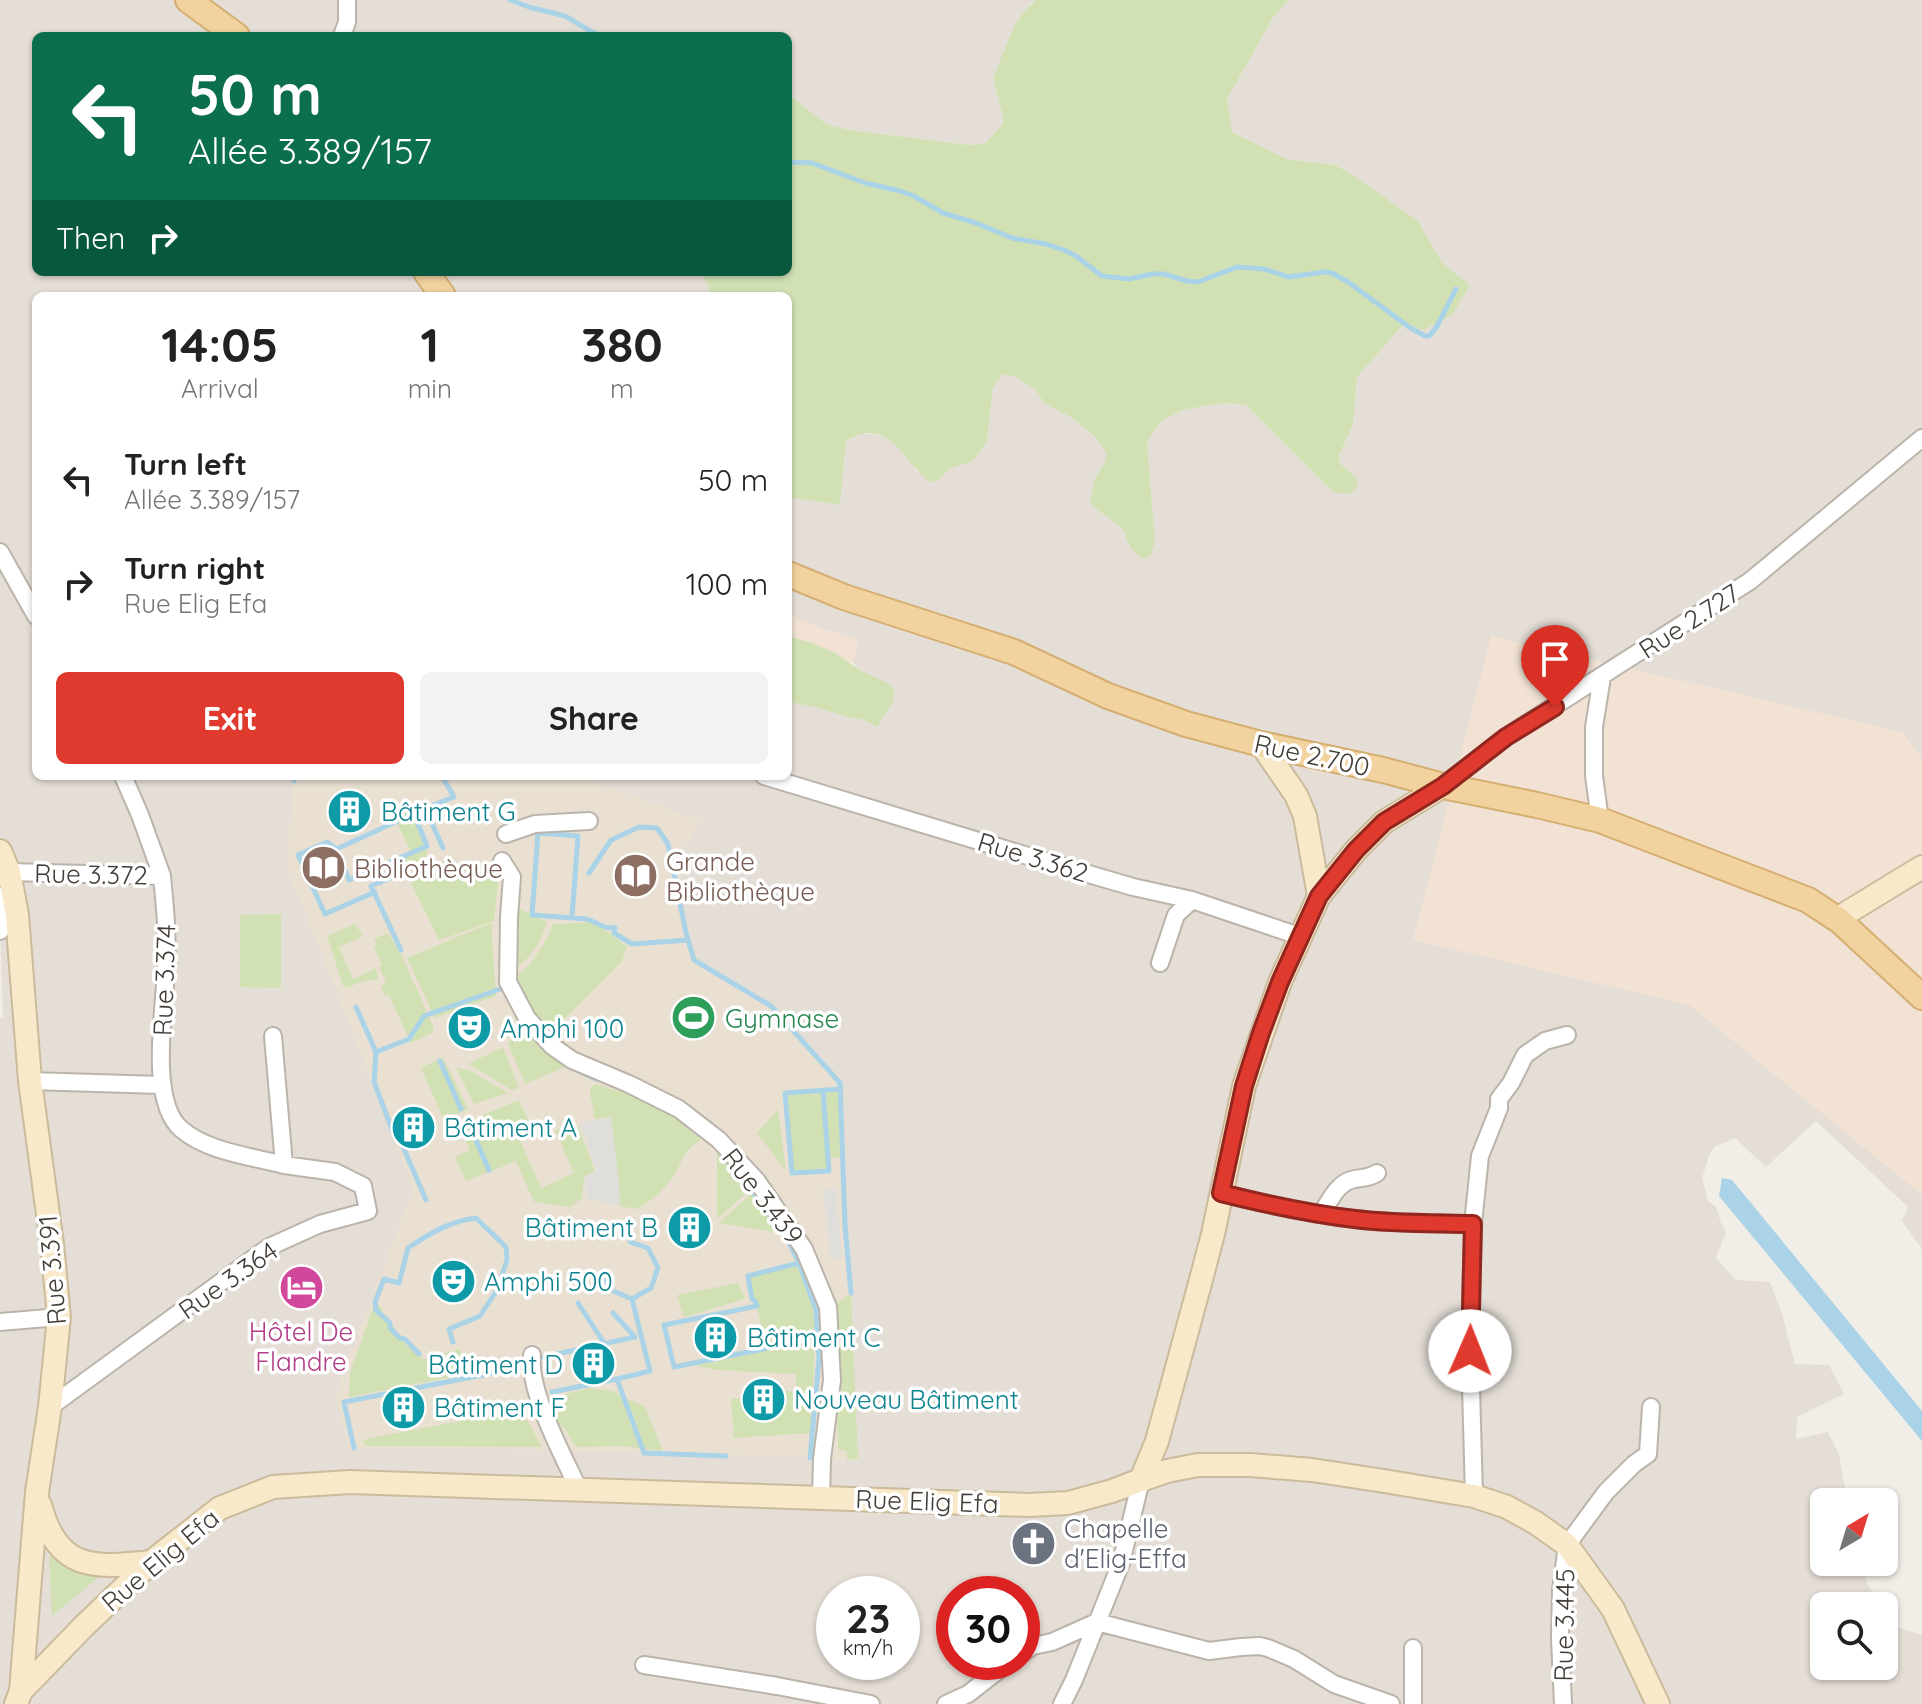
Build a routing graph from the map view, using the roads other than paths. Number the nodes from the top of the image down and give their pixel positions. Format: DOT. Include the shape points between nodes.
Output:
graph roads {
  1 [pos="188,0"];
  2 [pos="347,0"];
  3 [pos="232,32"];
  4 [pos="343,32"];
  5 [pos="1922,438"];
  6 [pos="0,552"];
  7 [pos="792,576"];
  8 [pos="32,609"];
  9 [pos="1602,677"];
  10 [pos="1261,744"];
  11 [pos="125,780"];
  12 [pos="779,780"];
  13 [pos="1443,786"];
  14 [pos="1600,820"];
  15 [pos="589,821"];
  16 [pos="506,834"];
  17 [pos="0,851"];
  18 [pos="502,861"];
  19 [pos="1922,867"];
  20 [pos="9,872"];
  21 [pos="162,876"];
  22 [pos="0,896"];
  23 [pos="1319,896"];
  24 [pos="1192,900"];
  25 [pos="1840,921"];
  26 [pos="0,931"];
  27 [pos="1302,937"];
  28 [pos="1160,963"];
  29 [pos="1922,997"];
  30 [pos="1567,1035"];
  31 [pos="273,1036"];
  32 [pos="30,1081"];
  33 [pos="161,1085"];
  34 [pos="284,1165"];
  35 [pos="1377,1173"];
  36 [pos="1221,1193"];
  37 [pos="1321,1214"];
  38 [pos="1473,1224"];
  39 [pos="59,1317"];
  40 [pos="0,1322"];
  41 [pos="532,1355"];
  42 [pos="50,1407"];
  43 [pos="1651,1407"];
  44 [pos="1141,1480"];
  45 [pos="579,1490"];
  46 [pos="37,1492"];
  47 [pos="1474,1496"];
  48 [pos="821,1498"];
  49 [pos="1567,1545"];
  50 [pos="151,1562"];
  51 [pos="1097,1622"];
  52 [pos="1040,1645"];
  53 [pos="1413,1648"];
  54 [pos="644,1665"];
  55 [pos="986,1680"];
  56 [pos="18,1698"];
  57 [pos="871,1704"];
  58 [pos="946,1704"];
  59 [pos="1061,1704"];
  60 [pos="1391,1704"];
  61 [pos="1413,1704"];
  62 [pos="1563,1704"];
  63 [pos="1658,1704"];
  1 -- 3 [label="main road"];
  2 -- 4 [label="street"];
  5 -- 9 [label="street, Rue 2.727" via="1750,581"];
  6 -- 8 [label="street"];
  7 -- 10 [label="main road, Rue 2.700" via="1014,652 1108,696 1186,724"];
  9 -- 13 [label="street, Rue 2.727" via="1506,737"];
  9 -- 14 [label="street" via="1594,727"];
  10 -- 13 [label="main road, Rue 2.700"];
  10 -- 23 [label="main road" via="1305,816"];
  11 -- 21 [label="street, Rue 3.372"];
  12 -- 24 [label="street, Rue 3.362"];
  13 -- 14 [label="main road, Rue 2.700"];
  13 -- 23 [label="main road" via="1384,822"];
  14 -- 25 [label="main road, Rue 2.700" via="1791,892"];
  15 -- 16 [label="street" via="535,824"];
  17 -- 20 [label="main road, Rue 3.391"];
  18 -- 48 [label="street, Rue 3.439" via="512,877 508,982 527,1018 572,1060 679,1109 719,1140 757,1181 804,1249 828,1307 832,1380"];
  19 -- 25 [label="main road"];
  20 -- 21 [label="street, Rue 3.372"];
  20 -- 32 [label="main road, Rue 3.391"];
  21 -- 33 [label="street, Rue 3.374" via="167,922"];
  22 -- 26 [label="street" via="8,922"];
  23 -- 27 [label="main road"];
  24 -- 27 [label="street, Rue 3.362"];
  24 -- 28 [label="street" via="1176,915"];
  25 -- 29 [label="main road, Rue 2.700"];
  27 -- 36 [label="main road" via="1250,1067"];
  30 -- 38 [label="street" via="1545,1041 1525,1055 1499,1099 1480,1156"];
  31 -- 34 [label="street"];
  32 -- 33 [label="street"];
  32 -- 39 [label="main road, Rue 3.391"];
  33 -- 34 [label="street, Rue 3.374" via="179,1127 206,1145"];
  34 -- 42 [label="street, Rue 3.364" via="335,1172 363,1186 368,1211 320,1224 269,1247"];
  35 -- 37 [label="street" via="1345,1183"];
  36 -- 37 [label="street"];
  36 -- 44 [label="main road" via="1170,1398"];
  37 -- 38 [label="street"];
  38 -- 47 [label="street"];
  39 -- 40 [label="street"];
  39 -- 42 [label="main road, Rue 3.391"];
  41 -- 45 [label="street" via="542,1410"];
  42 -- 46 [label="main road, Rue 3.391"];
  43 -- 49 [label="street" via="1648,1454 1606,1492"];
  44 -- 47 [label="main road, Rue Elig Efa" via="1198,1465 1250,1465"];
  44 -- 48 [label="main road, Rue Elig Efa" via="1068,1503"];
  44 -- 51 [label="street" via="1121,1563"];
  45 -- 48 [label="main road, Rue Elig Efa"];
  45 -- 50 [label="main road, Rue Elig Efa" via="350,1482 273,1487 220,1508"];
  46 -- 50 [label="main road" via="50,1533 75,1558 94,1565"];
  46 -- 56 [label="main road, Rue 3.391"];
  47 -- 49 [label="main road, Rue Elig Efa" via="1507,1507"];
  49 -- 62 [label="street, Rue 3.445" via="1560,1626"];
  49 -- 63 [label="main road, Rue Elig Efa" via="1613,1609"];
  50 -- 56 [label="main road, Rue Elig Efa"];
  51 -- 52 [label="street"];
  51 -- 59 [label="street"];
  51 -- 60 [label="street" via="1209,1651 1268,1648 1346,1690"];
  53 -- 61 [label="street"];
  54 -- 57 [label="street"];
  55 -- 58 [label="street"];
}
